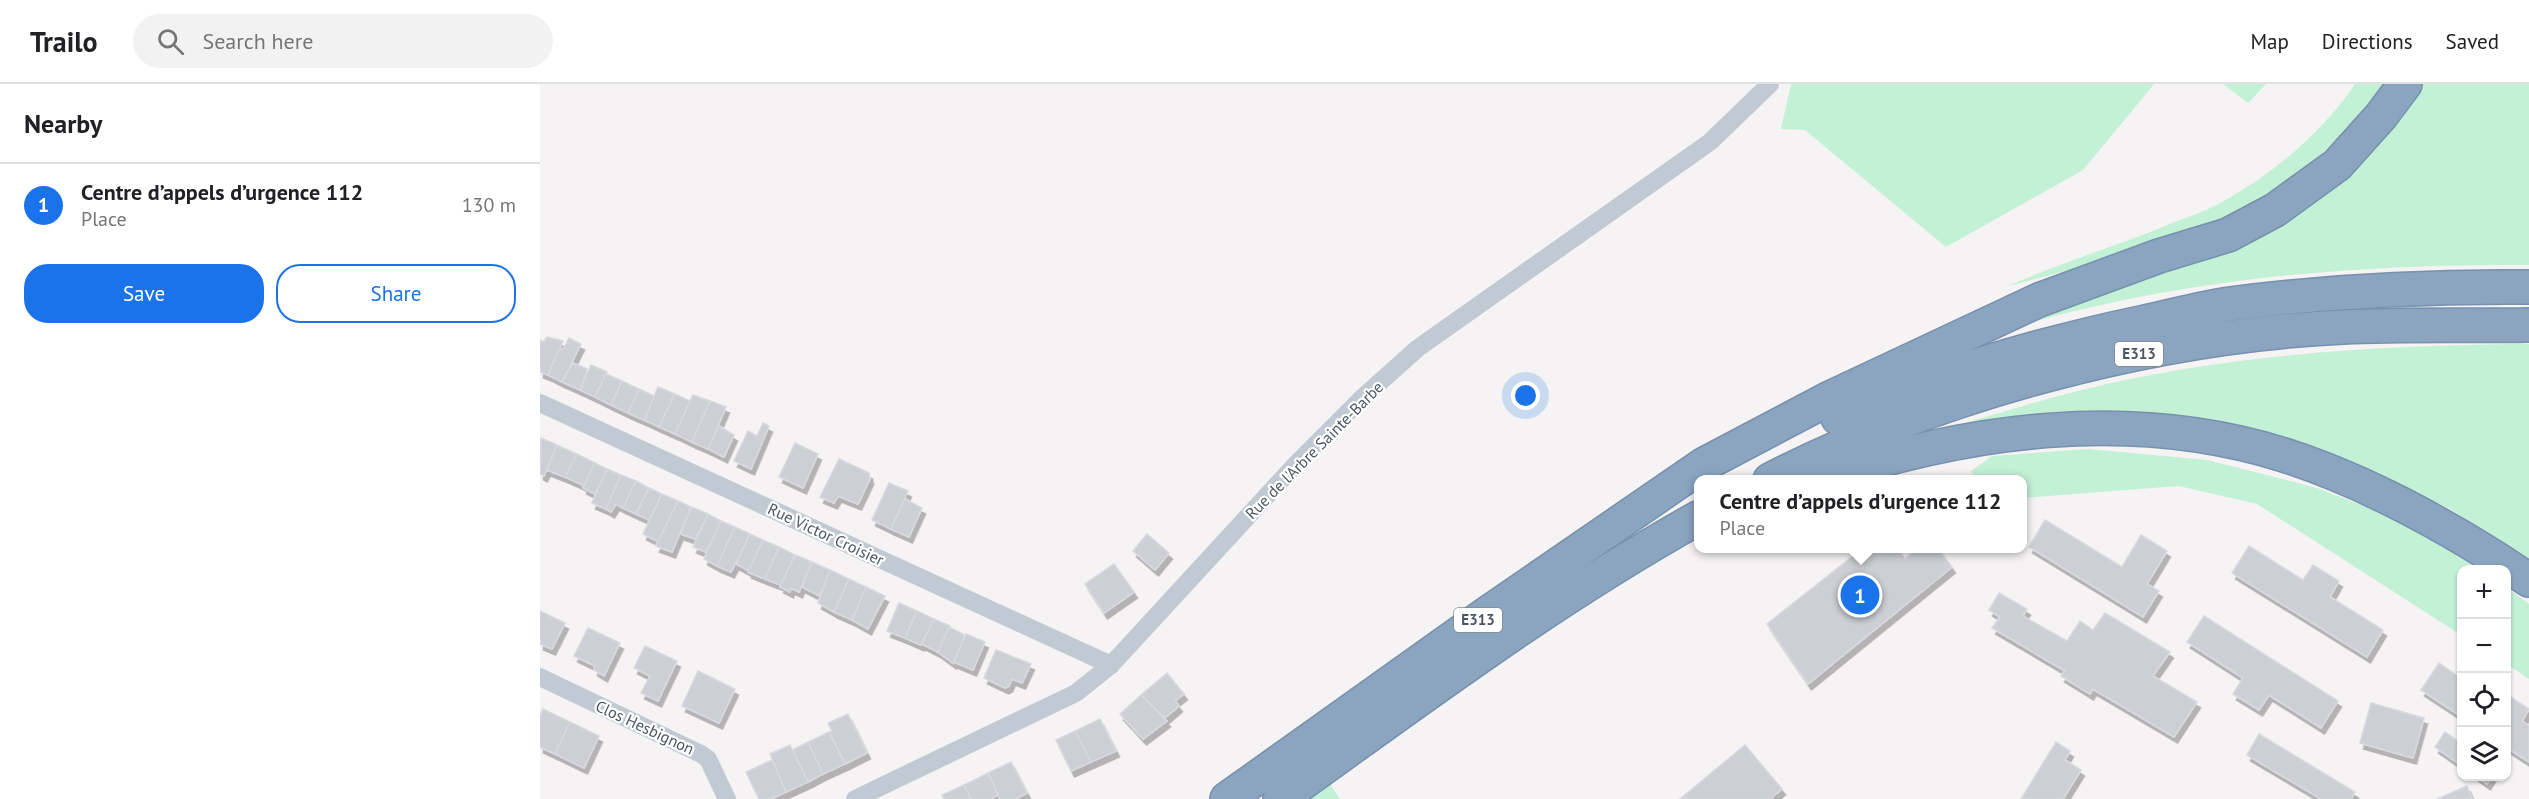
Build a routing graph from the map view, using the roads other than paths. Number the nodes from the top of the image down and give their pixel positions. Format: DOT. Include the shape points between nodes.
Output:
graph roads {
  1 [pos="1770,84"];
  2 [pos="2405,84"];
  3 [pos="2529,287"];
  4 [pos="2529,325"];
  5 [pos="540,403"];
  6 [pos="1717,475"];
  7 [pos="1781,475"];
  8 [pos="1833,475"];
  9 [pos="1694,485"];
  10 [pos="1642,509"];
  11 [pos="1694,520"];
  12 [pos="2529,580"];
  13 [pos="1111,665"];
  14 [pos="540,677"];
  15 [pos="728,799"];
  16 [pos="855,799"];
  17 [pos="1227,799"];
  18 [pos="1280,799"];
  1 -- 13 [label="street, Rue de l'Arbre Sainte-Barbe" via="1710,142 1418,348 1297,463"];
  2 -- 10 [label="highway" via="2337,165 2275,210 2228,235 2039,300 1910,360 1703,465"];
  3 -- 6 [label="highway, E313" via="2458,287 2228,304 2111,329 1995,358 1875,401"];
  4 -- 7 [label="highway, E313" via="2343,327 2231,338 2120,358 2014,383 1941,407 1853,441"];
  5 -- 13 [label="street, Rue Victor Croisier"];
  8 -- 12 [label="highway" via="1934,445 1998,434 2125,429 2212,438 2281,454 2372,491 2462,535"];
  9 -- 10 [label="highway, E313"];
  10 -- 17 [label="highway, E313"];
  11 -- 18 [label="highway, E313" via="1490,648"];
  13 -- 16 [label="street, Rue de l'Arbre Sainte-Barbe" via="1076,693"];
  14 -- 15 [label="street, Clos Hesbignon" via="701,754 708,759"];
}
